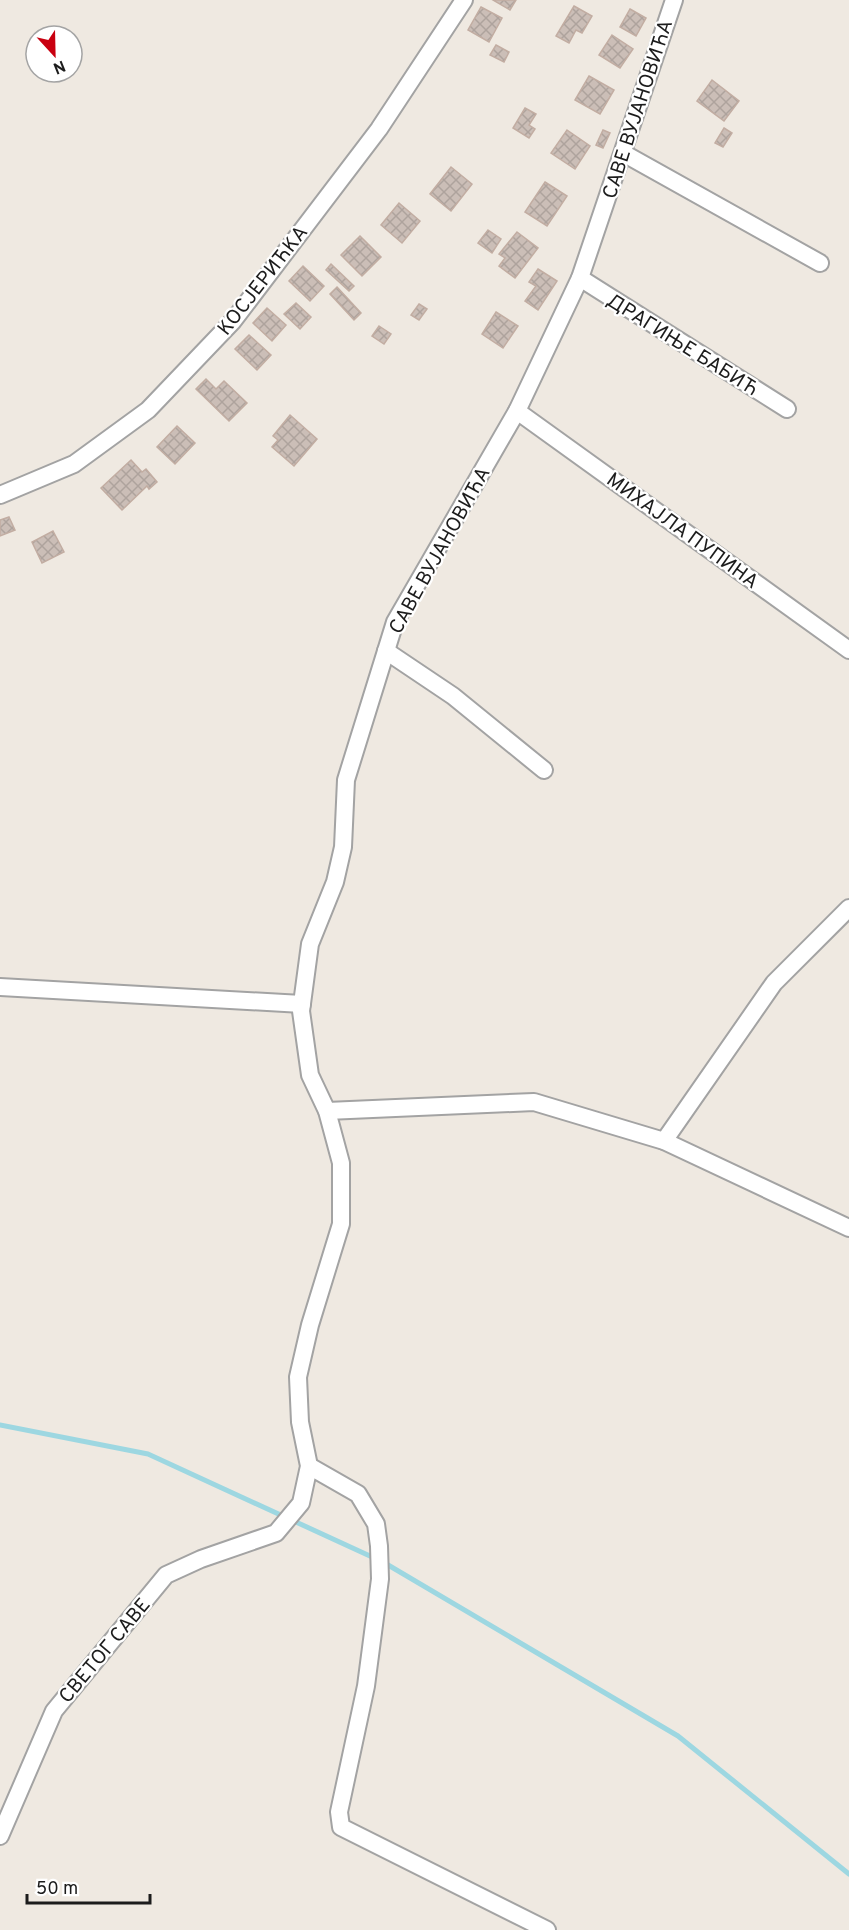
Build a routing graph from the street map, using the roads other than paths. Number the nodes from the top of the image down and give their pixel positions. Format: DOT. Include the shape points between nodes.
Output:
graph roads {
  1 [pos="464,0"];
  2 [pos="674,0"];
  3 [pos="623,153"];
  4 [pos="820,263"];
  5 [pos="580,279"];
  6 [pos="787,409"];
  7 [pos="517,411"];
  8 [pos="0,495"];
  9 [pos="849,650"];
  10 [pos="386,651"];
  11 [pos="544,770"];
  12 [pos="849,908"];
  13 [pos="0,987"];
  14 [pos="302,1004"];
  15 [pos="327,1110"];
  16 [pos="664,1141"];
  17 [pos="849,1228"];
  18 [pos="309,1466"];
  19 [pos="276,1533"];
  20 [pos="0,1836"];
  21 [pos="547,1930"];
  1 -- 8 [label="street, КОСЈЕРИЋКА" via="379,129 233,321 138,417 74,464"];
  2 -- 3 [label="street, САВЕ ВУЈАНОВИЋА"];
  3 -- 4 [label="street"];
  3 -- 5 [label="street, САВЕ ВУЈАНОВИЋА"];
  5 -- 6 [label="street, ДРАГИЊЕ БАБИЋ"];
  5 -- 7 [label="street, САВЕ ВУЈАНОВИЋА"];
  7 -- 9 [label="street, МИХАЈЛА ПУПИНА"];
  7 -- 10 [label="street, САВЕ ВУЈАНОВИЋА" via="395,622"];
  10 -- 11 [label="street" via="453,696"];
  10 -- 14 [label="street, САВЕ ВУЈАНОВИЋА" via="346,780 343,847 335,882 310,944"];
  12 -- 16 [label="street" via="774,983"];
  13 -- 14 [label="street"];
  14 -- 15 [label="street, САВЕ ВУЈАНОВИЋА" via="310,1075"];
  15 -- 16 [label="street" via="534,1102"];
  15 -- 18 [label="street, САВЕ ВУЈАНОВИЋА" via="341,1163 341,1224 298,1377 300,1422"];
  16 -- 17 [label="street"];
  18 -- 19 [label="street, САВЕ ВУЈАНОВИЋА" via="302,1503"];
  18 -- 21 [label="street" via="358,1494 376,1524 379,1546 381,1579 362,1712 339,1812 341,1827"];
  19 -- 20 [label="street, СВЕТОГ САВЕ" via="166,1575 54,1711"];
}
